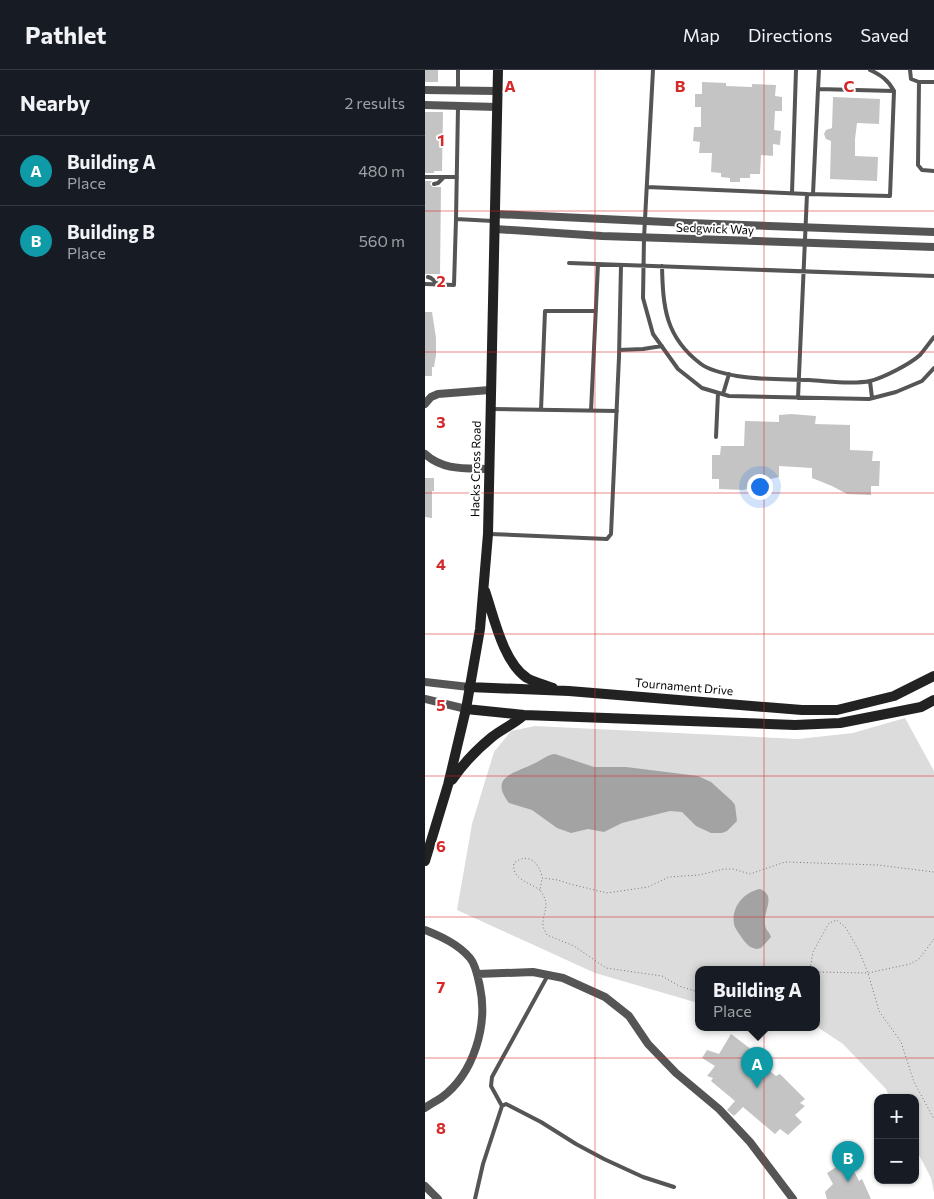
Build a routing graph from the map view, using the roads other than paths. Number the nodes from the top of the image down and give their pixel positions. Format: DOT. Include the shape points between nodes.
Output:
graph roads {
  1 [pos="458,70"];
  2 [pos="498,70"];
  3 [pos="653,70"];
  4 [pos="796,70"];
  5 [pos="819,70"];
  6 [pos="869,70"];
  7 [pos="910,70"];
  8 [pos="919,82"];
  9 [pos="934,82"];
  10 [pos="817,89"];
  11 [pos="425,90"];
  12 [pos="458,90"];
  13 [pos="497,91"];
  14 [pos="894,91"];
  15 [pos="425,105"];
  16 [pos="458,106"];
  17 [pos="497,107"];
  18 [pos="934,170"];
  19 [pos="425,177"];
  20 [pos="444,177"];
  21 [pos="457,177"];
  22 [pos="435,184"];
  23 [pos="647,187"];
  24 [pos="792,193"];
  25 [pos="807,194"];
  26 [pos="813,194"];
  27 [pos="456,219"];
  28 [pos="495,221"];
  29 [pos="645,221"];
  30 [pos="805,228"];
  31 [pos="934,232"];
  32 [pos="644,238"];
  33 [pos="805,243"];
  34 [pos="934,247"];
  35 [pos="569,263"];
  36 [pos="598,264"];
  37 [pos="621,265"];
  38 [pos="643,265"];
  39 [pos="662,266"];
  40 [pos="803,271"];
  41 [pos="934,276"];
  42 [pos="428,277"];
  43 [pos="425,284"];
  44 [pos="439,284"];
  45 [pos="596,311"];
  46 [pos="934,336"];
  47 [pos="661,346"];
  48 [pos="619,350"];
  49 [pos="934,368"];
  50 [pos="729,374"];
  51 [pos="799,380"];
  52 [pos="870,381"];
  53 [pos="490,390"];
  54 [pos="718,393"];
  55 [pos="723,394"];
  56 [pos="798,398"];
  57 [pos="872,398"];
  58 [pos="425,404"];
  59 [pos="490,409"];
  60 [pos="541,410"];
  61 [pos="591,410"];
  62 [pos="617,411"];
  63 [pos="716,437"];
  64 [pos="425,454"];
  65 [pos="490,469"];
  66 [pos="488,534"];
  67 [pos="483,586"];
  68 [pos="934,676"];
  69 [pos="425,682"];
  70 [pos="469,688"];
  71 [pos="561,691"];
  72 [pos="425,699"];
  73 [pos="934,700"];
  74 [pos="466,709"];
  75 [pos="524,715"];
  76 [pos="448,785"];
  77 [pos="425,861"];
  78 [pos="425,930"];
  79 [pos="477,974"];
  80 [pos="548,975"];
  81 [pos="502,1106"];
  82 [pos="425,1108"];
  83 [pos="425,1186"];
  84 [pos="674,1187"];
  85 [pos="437,1199"];
  86 [pos="475,1199"];
  87 [pos="793,1199"];
  1 -- 12 [label="lane"];
  2 -- 13 [label="main road, Hacks Cross Road"];
  3 -- 23 [label="lane"];
  4 -- 24 [label="lane"];
  5 -- 10 [label="lane"];
  6 -- 14 [label="lane" via="881,75"];
  7 -- 8 [label="lane" via="911,79"];
  8 -- 9 [label="lane"];
  8 -- 18 [label="lane" via="918,165 922,170"];
  10 -- 14 [label="lane"];
  10 -- 26 [label="lane"];
  11 -- 12 [label="street"];
  12 -- 13 [label="street"];
  12 -- 16 [label="street"];
  13 -- 17 [label="main road, Hacks Cross Road"];
  14 -- 26 [label="lane" via="891,196"];
  15 -- 16 [label="street"];
  16 -- 17 [label="street"];
  16 -- 21 [label="lane"];
  17 -- 28 [label="main road, Hacks Cross Road"];
  19 -- 20 [label="lane"];
  20 -- 21 [label="lane"];
  20 -- 22 [label="lane"];
  21 -- 27 [label="lane"];
  23 -- 24 [label="lane"];
  23 -- 29 [label="lane"];
  24 -- 25 [label="lane"];
  25 -- 26 [label="lane"];
  25 -- 30 [label="lane"];
  27 -- 28 [label="lane"];
  27 -- 44 [label="lane" via="454,285"];
  28 -- 29 [label="street, Sedgwick Way"];
  28 -- 32 [label="street, Sedgwick Way"];
  28 -- 53 [label="main road, Hacks Cross Road"];
  29 -- 30 [label="street, Sedgwick Way"];
  29 -- 32 [label="lane"];
  30 -- 31 [label="street, Sedgwick Way"];
  30 -- 33 [label="lane"];
  32 -- 33 [label="street, Sedgwick Way"];
  32 -- 38 [label="lane"];
  33 -- 34 [label="street, Sedgwick Way"];
  33 -- 40 [label="lane"];
  35 -- 36 [label="lane"];
  36 -- 37 [label="lane"];
  36 -- 45 [label="lane"];
  37 -- 38 [label="lane"];
  37 -- 48 [label="lane"];
  38 -- 39 [label="lane"];
  38 -- 47 [label="lane" via="643,298 653,334"];
  39 -- 40 [label="lane"];
  39 -- 50 [label="lane" via="663,300 676,337 702,366"];
  40 -- 41 [label="lane"];
  40 -- 51 [label="lane"];
  42 -- 44 [label="lane"];
  43 -- 44 [label="lane"];
  45 -- 60 [label="lane" via="545,311"];
  45 -- 61 [label="lane"];
  46 -- 52 [label="lane" via="919,356"];
  47 -- 48 [label="lane"];
  47 -- 54 [label="lane" via="678,369 702,388"];
  48 -- 62 [label="lane"];
  49 -- 57 [label="lane" via="922,381"];
  50 -- 51 [label="lane"];
  50 -- 55 [label="lane"];
  51 -- 52 [label="lane"];
  51 -- 56 [label="lane"];
  52 -- 57 [label="lane"];
  53 -- 58 [label="street" via="438,394"];
  53 -- 59 [label="main road, Hacks Cross Road"];
  54 -- 55 [label="lane"];
  54 -- 63 [label="lane"];
  55 -- 56 [label="lane"];
  56 -- 57 [label="lane"];
  59 -- 60 [label="lane"];
  59 -- 65 [label="main road, Hacks Cross Road"];
  60 -- 61 [label="lane"];
  61 -- 62 [label="lane"];
  62 -- 66 [label="lane" via="611,534 607,539"];
  64 -- 65 [label="street" via="437,463 451,467"];
  65 -- 66 [label="main road, Hacks Cross Road"];
  66 -- 67 [label="main road, Hacks Cross Road"];
  67 -- 70 [label="main road, Hacks Cross Road" via="480,628"];
  67 -- 71 [label="main road" via="515,667 528,678"];
  68 -- 71 [label="main road, Tournament Drive" via="894,696 837,710"];
  69 -- 70 [label="street, Tournament Drive"];
  70 -- 71 [label="main road, Tournament Drive"];
  70 -- 74 [label="main road, Hacks Cross Road"];
  72 -- 74 [label="street"];
  73 -- 75 [label="main road" via="921,707 840,723 795,725"];
  74 -- 75 [label="main road"];
  74 -- 76 [label="main road, Hacks Cross Road"];
  75 -- 76 [label="main road" via="492,736"];
  76 -- 77 [label="main road, Hacks Cross Road"];
  78 -- 79 [label="street" via="449,939 471,959"];
  79 -- 80 [label="street" via="533,972"];
  79 -- 82 [label="street" via="483,1016 477,1045 458,1081 443,1097"];
  80 -- 81 [label="lane" via="491,1077 491,1086"];
  80 -- 87 [label="street" via="563,978 605,997 629,1016 648,1044 750,1142"];
  81 -- 84 [label="lane" via="507,1104 605,1160"];
  81 -- 86 [label="lane"];
  83 -- 85 [label="street"];
}
